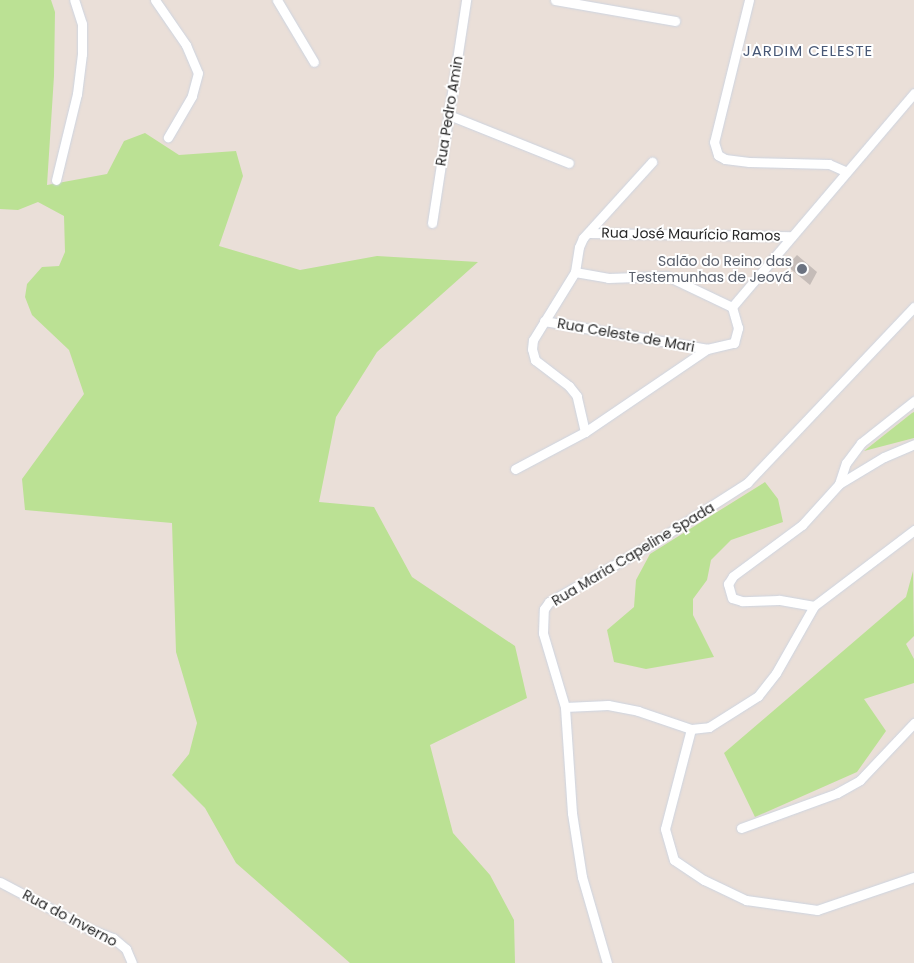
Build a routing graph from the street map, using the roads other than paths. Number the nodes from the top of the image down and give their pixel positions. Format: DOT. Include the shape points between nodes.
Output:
graph roads {
  1 [pos="74,0"];
  2 [pos="155,0"];
  3 [pos="466,0"];
  4 [pos="555,0"];
  5 [pos="749,0"];
  6 [pos="280,1"];
  7 [pos="675,21"];
  8 [pos="314,62"];
  9 [pos="914,93"];
  10 [pos="449,115"];
  11 [pos="168,137"];
  12 [pos="568,162"];
  13 [pos="652,162"];
  14 [pos="845,171"];
  15 [pos="56,180"];
  16 [pos="432,223"];
  17 [pos="590,233"];
  18 [pos="792,236"];
  19 [pos="575,272"];
  20 [pos="732,307"];
  21 [pos="914,307"];
  22 [pos="544,320"];
  23 [pos="707,349"];
  24 [pos="914,402"];
  25 [pos="585,432"];
  26 [pos="914,444"];
  27 [pos="514,469"];
  28 [pos="839,484"];
  29 [pos="914,530"];
  30 [pos="814,606"];
  31 [pos="565,707"];
  32 [pos="914,723"];
  33 [pos="691,729"];
  34 [pos="741,828"];
  35 [pos="914,877"];
  36 [pos="0,882"];
  37 [pos="132,963"];
  38 [pos="607,963"];
  1 -- 15 [label="street" via="82,24 82,54 77,94"];
  2 -- 11 [label="street" via="186,45 198,73 192,96"];
  3 -- 10 [label="street, Rua Pedro Amin"];
  4 -- 7 [label="street"];
  5 -- 14 [label="street" via="716,133 718,155 733,161 829,164"];
  6 -- 8 [label="street"];
  9 -- 14 [label="street"];
  10 -- 12 [label="street"];
  10 -- 16 [label="street, Rua Pedro Amin"];
  13 -- 17 [label="street"];
  14 -- 18 [label="street"];
  17 -- 18 [label="street, Rua José Maurício Ramos"];
  17 -- 19 [label="street" via="578,247"];
  18 -- 20 [label="street"];
  19 -- 20 [label="street" via="608,278 667,276"];
  19 -- 22 [label="street"];
  20 -- 23 [label="street" via="738,328 734,343"];
  21 -- 31 [label="street, Rua Maria Capeline Spada" via="747,483 653,543 548,602 542,615 543,633"];
  22 -- 23 [label="street, Rua Celeste de Mari"];
  22 -- 25 [label="street" via="533,340 535,360 577,396"];
  23 -- 25 [label="street"];
  24 -- 28 [label="street" via="861,443 846,463"];
  25 -- 27 [label="street"];
  26 -- 28 [label="street" via="884,456"];
  28 -- 30 [label="street" via="802,524 733,576 728,584 732,598 742,601 779,600"];
  29 -- 30 [label="street"];
  30 -- 33 [label="street" via="776,673 758,696 709,727"];
  31 -- 33 [label="street" via="608,705 638,711"];
  31 -- 38 [label="street, Rua Maria Capeline Spada" via="577,847 591,913"];
  32 -- 34 [label="street" via="860,780 837,793"];
  33 -- 35 [label="street" via="666,829 674,860 704,880 746,900 817,910"];
  36 -- 37 [label="street, Rua do Inverno" via="89,929 113,938 126,949"];
}
